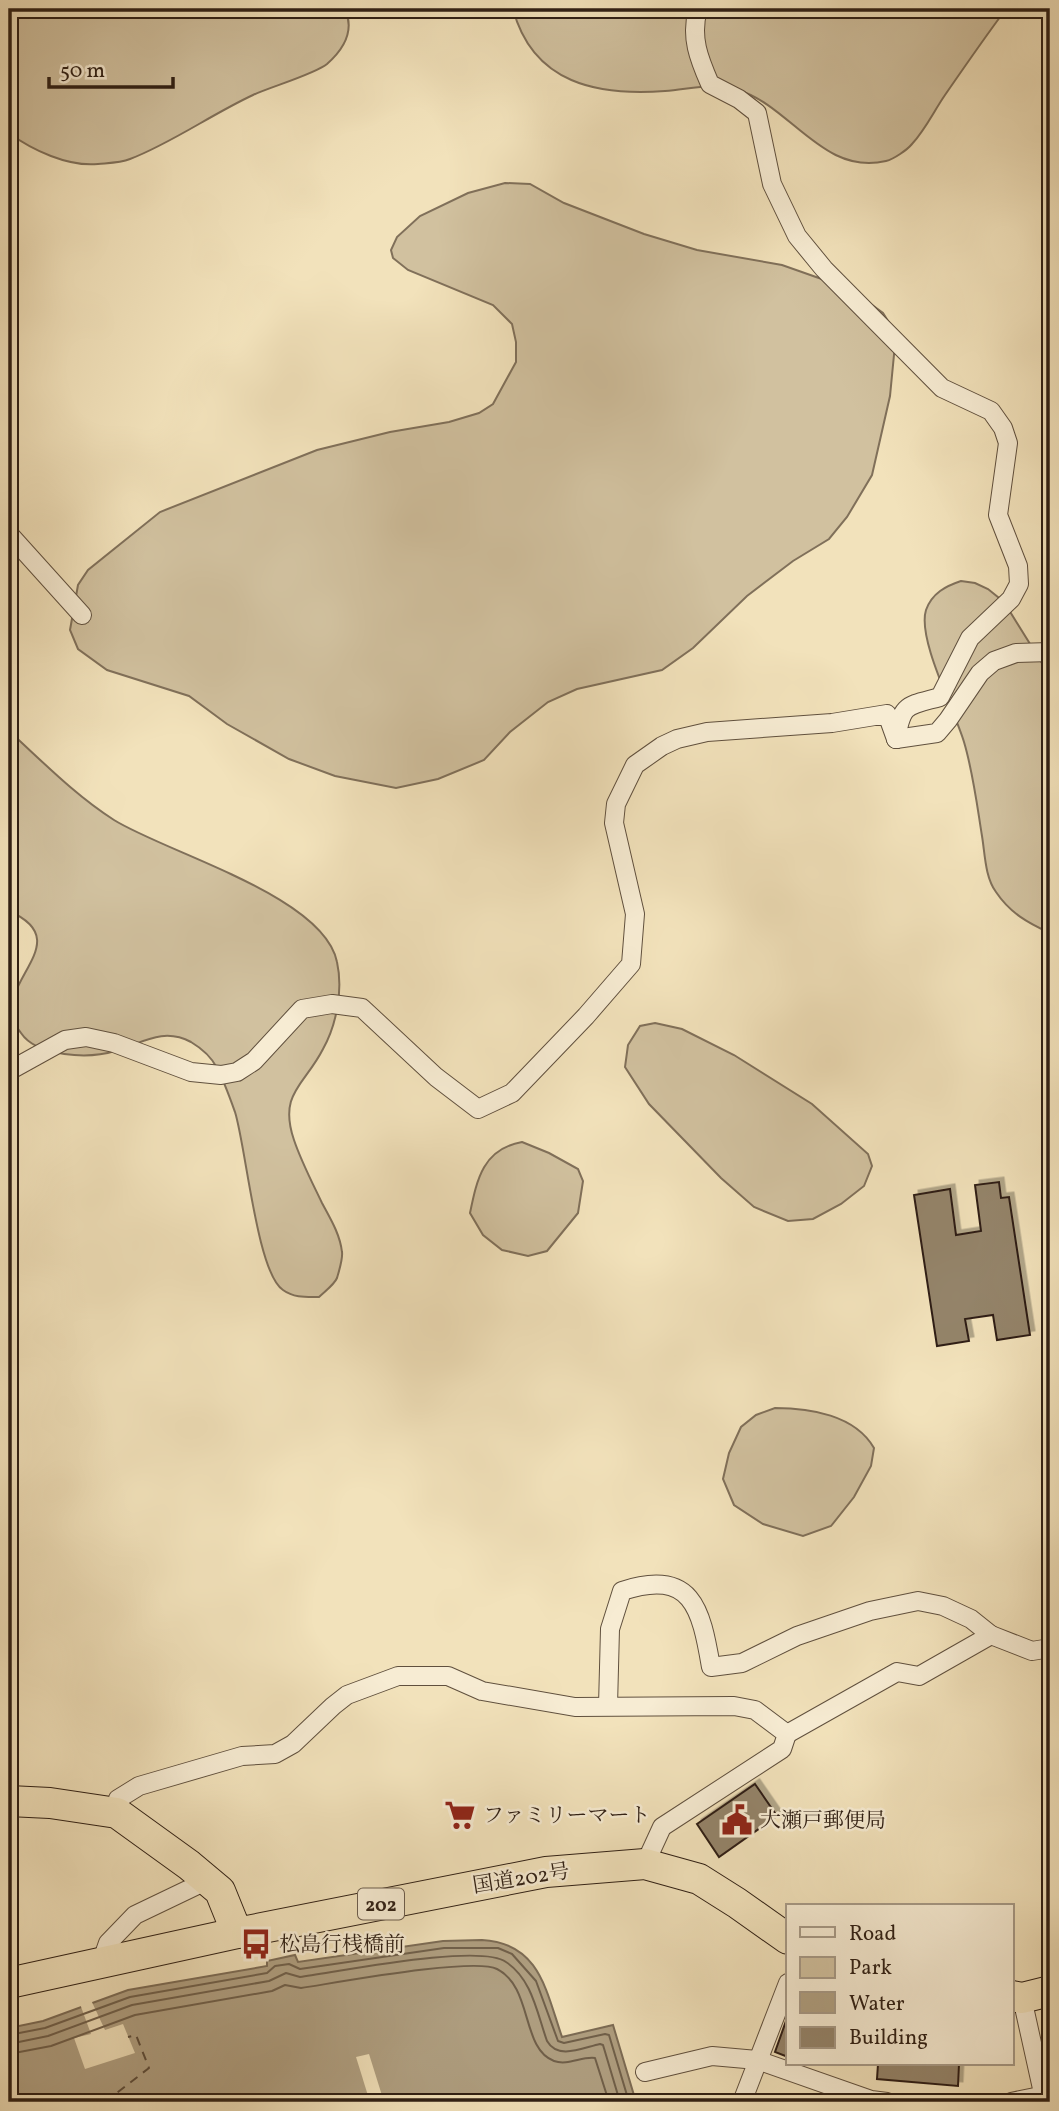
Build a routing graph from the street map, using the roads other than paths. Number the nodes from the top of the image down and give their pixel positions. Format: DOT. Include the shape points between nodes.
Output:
graph roads {
  1 [pos="698,9"];
  2 [pos="9,534"];
  3 [pos="82,615"];
  4 [pos="1050,652"];
  5 [pos="896,739"];
  6 [pos="9,1071"];
  7 [pos="991,1634"];
  8 [pos="1050,1648"];
  9 [pos="608,1706"];
  10 [pos="787,1734"];
  11 [pos="9,1801"];
  12 [pos="117,1813"];
  13 [pos="645,1864"];
  14 [pos="208,1880"];
  15 [pos="237,1933"];
  16 [pos="786,1938"];
  17 [pos="101,1964"];
  18 [pos="9,1983"];
  19 [pos="786,1988"];
  20 [pos="1028,1995"];
  21 [pos="757,2060"];
  22 [pos="645,2072"];
  23 [pos="1046,2097"];
  24 [pos="742,2102"];
  25 [pos="887,2102"];
  26 [pos="1011,2102"];
  1 -- 5 [label="street" via="695,48 710,85 757,113 772,184 797,236 942,388 991,411 1008,443 998,515 1018,566 1018,584 1011,599 970,638 940,697 911,705 900,716"];
  2 -- 3 [label="street"];
  4 -- 5 [label="street" via="1016,653 994,661 980,673 937,733"];
  5 -- 6 [label="street" via="887,714 707,732 677,739 635,765 616,804 614,823 635,914 631,964 512,1093 478,1109 362,1008 332,1004 302,1009 254,1061 237,1072 191,1072 86,1037 65,1040"];
  7 -- 8 [label="street" via="1032,1651"];
  7 -- 9 [label="street" via="943,1606 918,1601 870,1611 797,1636 741,1663 711,1667 704,1624 686,1593 673,1585 638,1586 622,1591 610,1629"];
  7 -- 10 [label="street" via="919,1676 897,1672"];
  9 -- 10 [label="street" via="734,1706 755,1710"];
  9 -- 12 [label="street" via="575,1707 482,1691 448,1676 398,1676 347,1695 275,1755 242,1756 139,1786 118,1798"];
  10 -- 13 [label="street" via="782,1749 662,1827"];
  11 -- 12 [label="highway"];
  12 -- 14 [label="highway"];
  13 -- 15 [label="highway, 国道202号 / 202" via="545,1872"];
  13 -- 16 [label="highway, 国道202号 / 202" via="699,1879"];
  14 -- 15 [label="highway" via="220,1891"];
  14 -- 17 [label="street" via="135,1915 108,1943"];
  15 -- 17 [label="highway, 国道202号 / 202"];
  17 -- 18 [label="highway, 国道202号 / 202"];
  19 -- 21 [label="street"];
  20 -- 23 [label="street"];
  21 -- 22 [label="street" via="712,2056"];
  21 -- 24 [label="street"];
  21 -- 25 [label="street"];
  23 -- 26 [label="street"];
}
